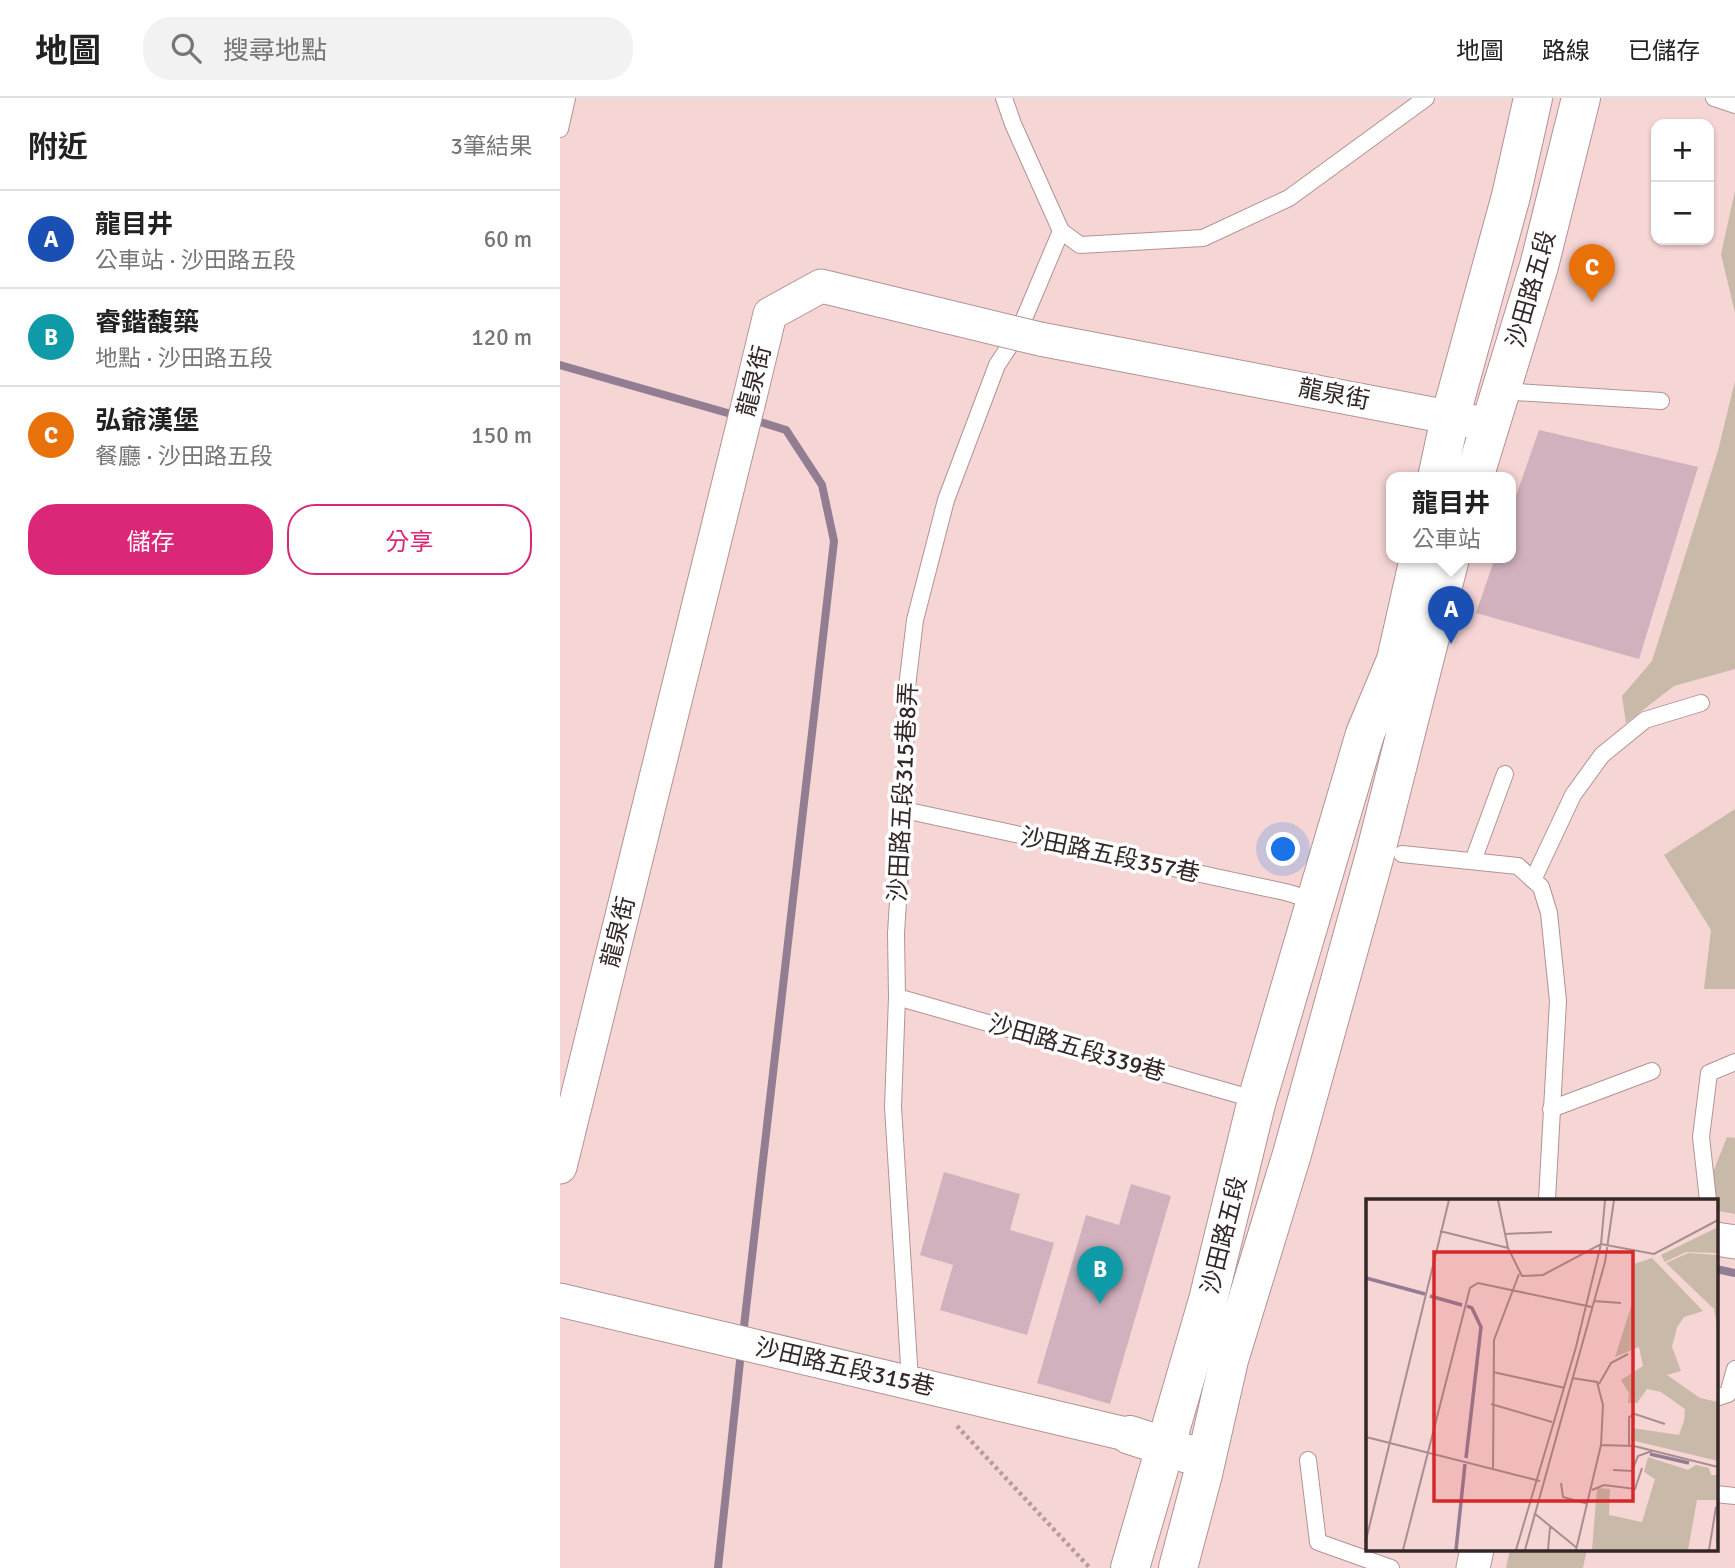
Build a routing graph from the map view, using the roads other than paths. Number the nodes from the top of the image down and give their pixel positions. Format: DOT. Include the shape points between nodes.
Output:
graph roads {
  1 [pos="567,98"];
  2 [pos="1004,98"];
  3 [pos="1426,98"];
  4 [pos="1533,98"];
  5 [pos="1581,98"];
  6 [pos="1714,98"];
  7 [pos="1735,105"];
  8 [pos="560,129"];
  9 [pos="1061,231"];
  10 [pos="1661,401"];
  11 [pos="1495,408"];
  12 [pos="1450,418"];
  13 [pos="1438,472"];
  14 [pos="1476,472"];
  15 [pos="1418,563"];
  16 [pos="1449,563"];
  17 [pos="1396,660"];
  18 [pos="1701,703"];
  19 [pos="1505,774"];
  20 [pos="904,810"];
  21 [pos="1390,851"];
  22 [pos="1473,861"];
  23 [pos="1533,880"];
  24 [pos="1315,901"];
  25 [pos="897,997"];
  26 [pos="1735,1062"];
  27 [pos="1652,1071"];
  28 [pos="1257,1100"];
  29 [pos="1307,1101"];
  30 [pos="1551,1109"];
  31 [pos="560,1167"];
  32 [pos="1547,1199"];
  33 [pos="1708,1199"];
  34 [pos="560,1300"];
  35 [pos="1735,1369"];
  36 [pos="1227,1371"];
  37 [pos="910,1381"];
  38 [pos="1718,1397"];
  39 [pos="1152,1446"];
  40 [pos="1308,1460"];
  41 [pos="1477,1550"];
  42 [pos="1121,1568"];
  43 [pos="1130,1568"];
  44 [pos="1146,1568"];
  45 [pos="1166,1568"];
  46 [pos="1178,1568"];
  47 [pos="1194,1568"];
  48 [pos="1391,1568"];
  49 [pos="1473,1568"];
  1 -- 8 [label="lane"];
  2 -- 9 [label="lane"];
  3 -- 9 [label="lane" via="1289,198 1203,239 1080,245"];
  4 -- 12 [label="street, 沙田路五段"];
  5 -- 11 [label="street, 沙田路五段" via="1539,266"];
  6 -- 7 [label="lane"];
  9 -- 20 [label="lane, 沙田路五段315巷8弄" via="1018,333 997,365 946,500 915,620 906,695"];
  10 -- 11 [label="lane"];
  11 -- 12 [label="street, 龍泉街"];
  11 -- 14 [label="street, 沙田路五段"];
  12 -- 13 [label="street, 沙田路五段"];
  12 -- 31 [label="street, 龍泉街, bridge" via="1040,339 821,286 771,314"];
  15 -- 17 [label="street, 沙田路五段"];
  16 -- 21 [label="street, 沙田路五段"];
  17 -- 21 [label="street" via="1364,818 1371,842"];
  17 -- 24 [label="street, 沙田路五段" via="1365,734"];
  18 -- 23 [label="lane" via="1645,720 1602,755 1573,795"];
  19 -- 22 [label="lane"];
  20 -- 24 [label="lane, 沙田路五段357巷"];
  20 -- 25 [label="lane, 沙田路五段315巷8弄" via="895,933"];
  21 -- 22 [label="lane"];
  21 -- 29 [label="street, 沙田路五段"];
  22 -- 23 [label="lane" via="1518,866"];
  23 -- 30 [label="lane" via="1541,887 1549,913 1558,1001"];
  24 -- 28 [label="street, 沙田路五段"];
  24 -- 29 [label="street, 沙田路五段" via="1338,904 1342,915 1312,1030 1305,1076"];
  25 -- 28 [label="lane, 沙田路五段339巷"];
  25 -- 37 [label="lane, 沙田路五段315巷8弄" via="893,1107"];
  26 -- 33 [label="lane" via="1709,1073 1701,1137"];
  27 -- 30 [label="lane"];
  28 -- 39 [label="street, 沙田路五段" via="1208,1300"];
  29 -- 36 [label="street, 沙田路五段"];
  30 -- 32 [label="lane"];
  34 -- 37 [label="street, 沙田路五段315巷"];
  35 -- 38 [label="lane" via="1728,1394"];
  36 -- 46 [label="street, 沙田路五段"];
  36 -- 47 [label="street" via="1220,1476"];
  37 -- 39 [label="street, 沙田路五段315巷"];
  39 -- 42 [label="street" via="1139,1442 1145,1452"];
  39 -- 43 [label="street, 沙田路五段"];
  39 -- 44 [label="street" via="1170,1470"];
  39 -- 45 [label="street" via="1188,1454 1190,1468"];
  40 -- 48 [label="lane" via="1318,1542"];
  41 -- 49 [label="street"];
}
